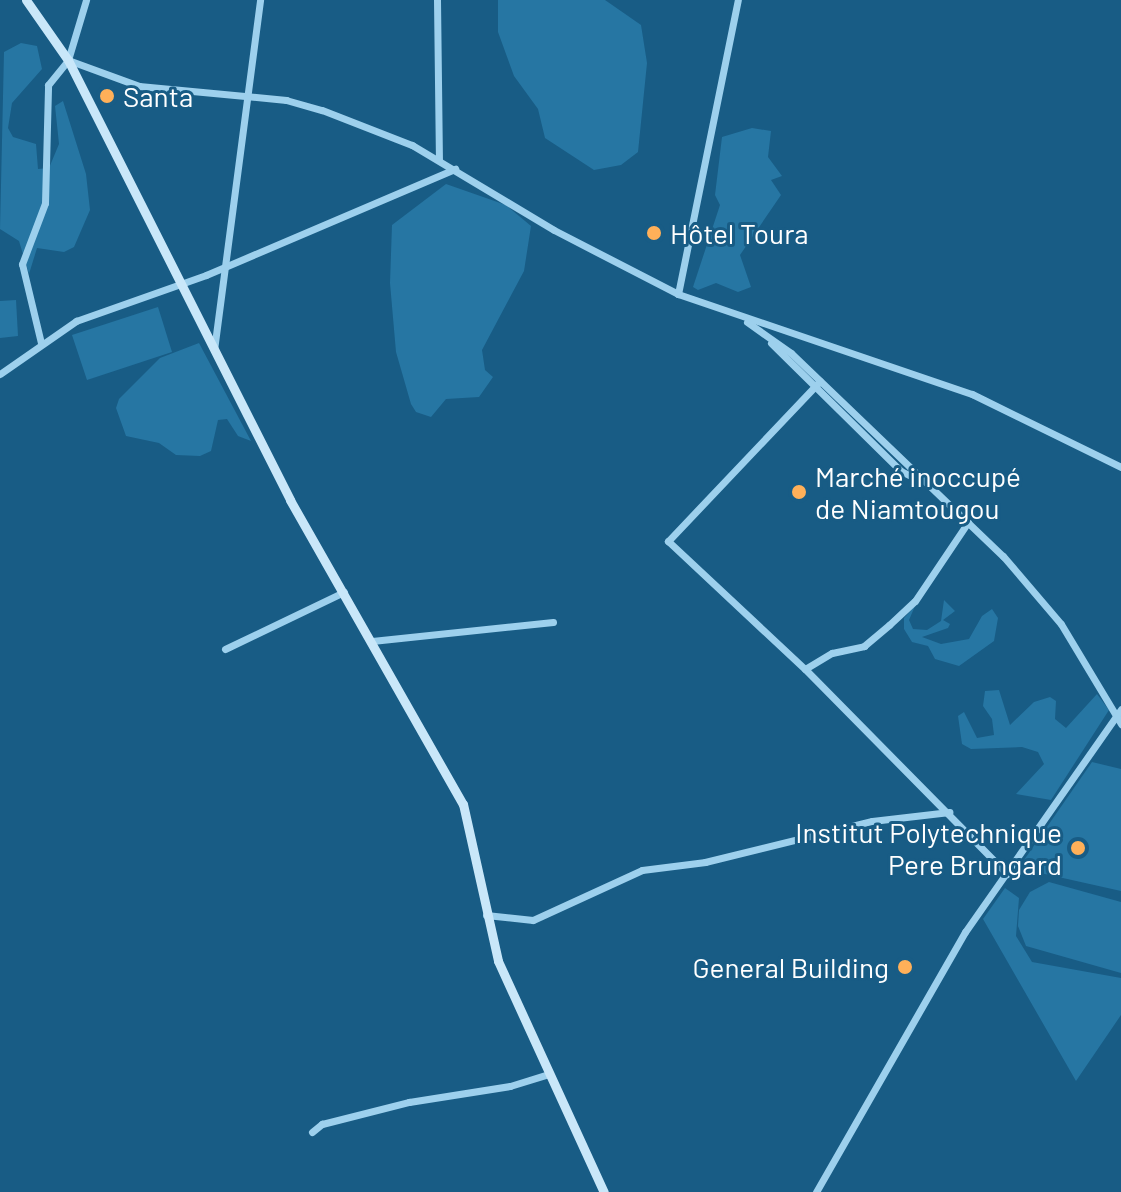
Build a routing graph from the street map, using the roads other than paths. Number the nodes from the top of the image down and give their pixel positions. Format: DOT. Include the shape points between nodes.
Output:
graph roads {
  1 [pos="26,0"];
  2 [pos="86,0"];
  3 [pos="260,0"];
  4 [pos="437,0"];
  5 [pos="738,0"];
  6 [pos="68,60"];
  7 [pos="244,96"];
  8 [pos="439,160"];
  9 [pos="456,169"];
  10 [pos="228,264"];
  11 [pos="178,284"];
  12 [pos="678,294"];
  13 [pos="744,320"];
  14 [pos="767,338"];
  15 [pos="41,343"];
  16 [pos="214,350"];
  17 [pos="0,374"];
  18 [pos="820,381"];
  19 [pos="813,388"];
  20 [pos="864,422"];
  21 [pos="858,430"];
  22 [pos="898,453"];
  23 [pos="890,460"];
  24 [pos="1121,467"];
  25 [pos="923,482"];
  26 [pos="968,522"];
  27 [pos="344,592"];
  28 [pos="553,622"];
  29 [pos="372,641"];
  30 [pos="225,649"];
  31 [pos="805,669"];
  32 [pos="1118,712"];
  33 [pos="1121,724"];
  34 [pos="949,812"];
  35 [pos="1007,874"];
  36 [pos="486,915"];
  37 [pos="549,1074"];
  38 [pos="312,1132"];
  39 [pos="604,1192"];
  40 [pos="816,1192"];
  1 -- 6 [label="main road"];
  2 -- 6 [label="street"];
  3 -- 7 [label="street"];
  4 -- 8 [label="street"];
  5 -- 12 [label="street"];
  6 -- 7 [label="street" via="139,86"];
  6 -- 11 [label="main road"];
  6 -- 15 [label="street" via="48,85 45,203 22,264"];
  7 -- 8 [label="street" via="322,110"];
  7 -- 10 [label="street"];
  8 -- 9 [label="street"];
  9 -- 10 [label="street"];
  9 -- 12 [label="street" via="554,230"];
  10 -- 11 [label="street"];
  10 -- 16 [label="street"];
  11 -- 15 [label="street" via="76,321"];
  11 -- 16 [label="main road"];
  12 -- 13 [label="street"];
  13 -- 14 [label="street"];
  13 -- 24 [label="street" via="972,394"];
  14 -- 18 [label="street"];
  14 -- 19 [label="street"];
  15 -- 17 [label="street"];
  16 -- 27 [label="main road"];
  18 -- 19 [label="street"];
  18 -- 20 [label="street"];
  19 -- 21 [label="street"];
  19 -- 31 [label="street" via="667,537"];
  20 -- 21 [label="street"];
  20 -- 22 [label="street"];
  21 -- 23 [label="street"];
  22 -- 23 [label="street"];
  22 -- 25 [label="street"];
  23 -- 25 [label="street"];
  25 -- 26 [label="street"];
  26 -- 31 [label="street" via="915,601 889,625 864,646 832,653"];
  26 -- 32 [label="street" via="1061,624"];
  27 -- 29 [label="main road"];
  27 -- 30 [label="street"];
  28 -- 29 [label="street"];
  29 -- 36 [label="main road" via="463,804"];
  31 -- 34 [label="street"];
  32 -- 33 [label="street"];
  32 -- 35 [label="street"];
  34 -- 35 [label="street"];
  34 -- 36 [label="street" via="872,821 705,862 642,870 533,920"];
  35 -- 40 [label="street" via="958,945"];
  36 -- 37 [label="main road" via="498,961"];
  37 -- 38 [label="street" via="510,1086 409,1102 322,1124"];
  37 -- 39 [label="main road"];
}
